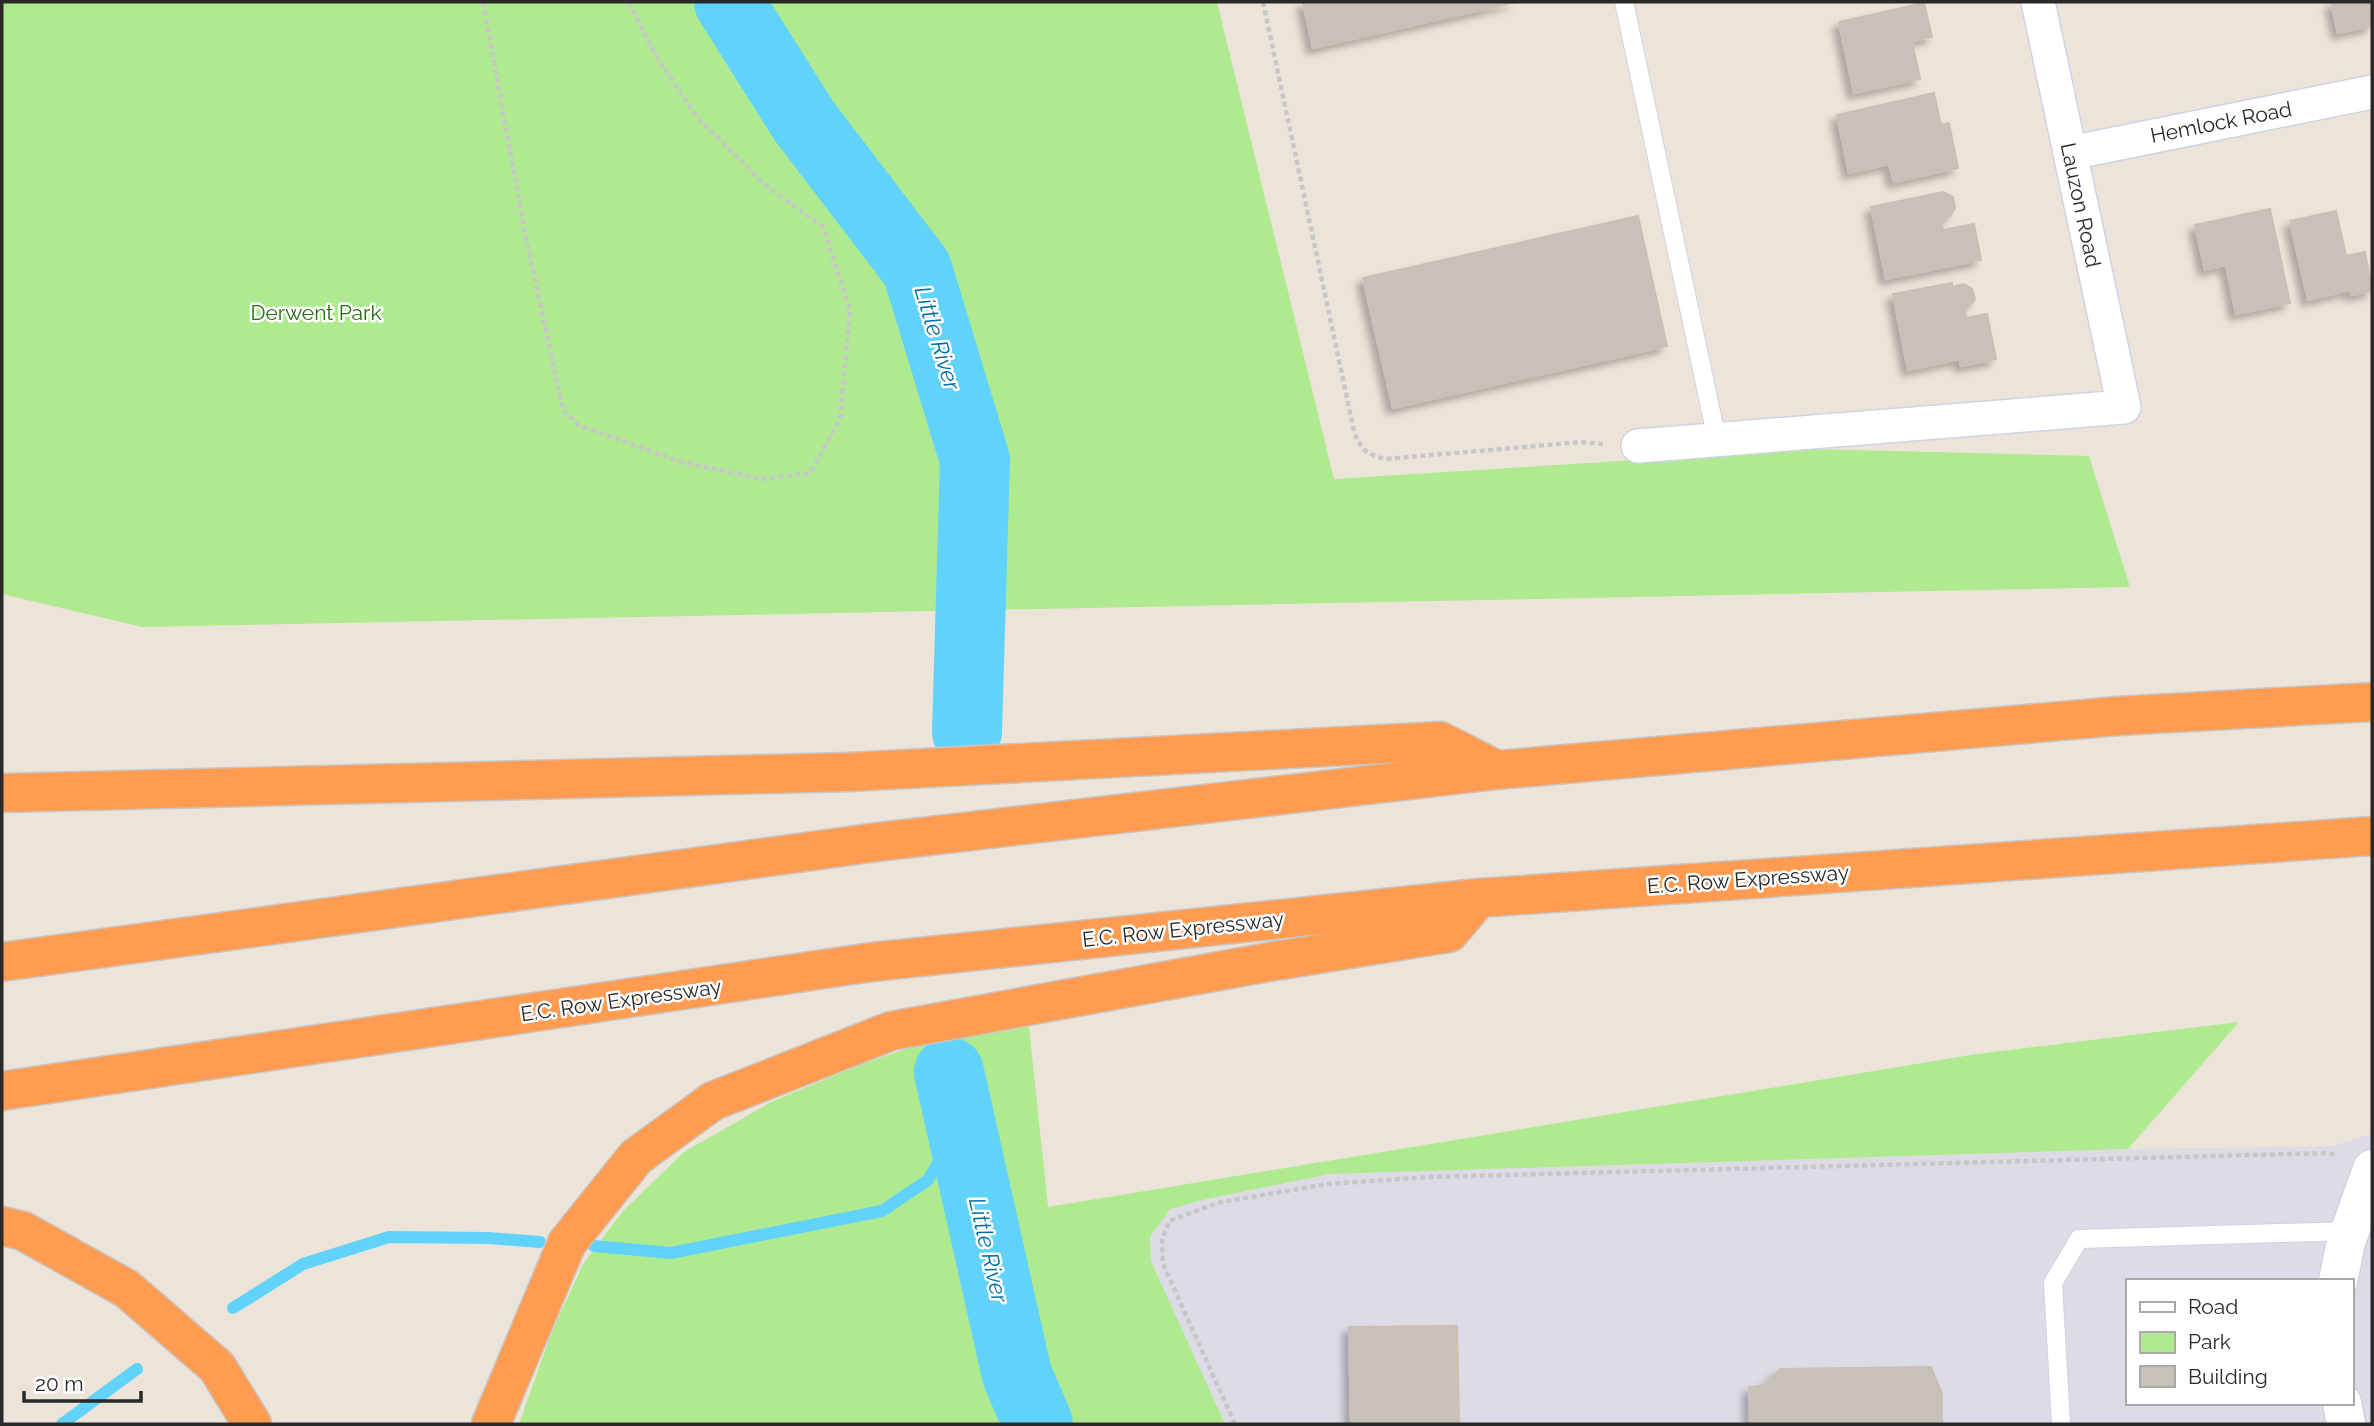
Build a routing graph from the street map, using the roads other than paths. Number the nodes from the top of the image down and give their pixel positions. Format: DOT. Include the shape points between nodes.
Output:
graph roads {
  1 [pos="1624,2"];
  2 [pos="2038,2"];
  3 [pos="2372,92"];
  4 [pos="2070,153"];
  5 [pos="1717,440"];
  6 [pos="1638,446"];
  7 [pos="2372,702"];
  8 [pos="1497,770"];
  9 [pos="2,793"];
  10 [pos="2372,836"];
  11 [pos="1479,898"];
  12 [pos="2,962"];
  13 [pos="2,1091"];
  14 [pos="2372,1169"];
  15 [pos="2,1226"];
  16 [pos="2350,1231"];
  17 [pos="2339,1279"];
  18 [pos="2342,1405"];
  19 [pos="251,1424"];
  20 [pos="491,1424"];
  21 [pos="2062,1424"];
  22 [pos="2346,1424"];
  1 -- 5 [label="lane"];
  2 -- 4 [label="street, Lauzon Road"];
  3 -- 4 [label="street, Hemlock Road"];
  4 -- 5 [label="street, Lauzon Road" via="2124,407"];
  5 -- 6 [label="street"];
  7 -- 8 [label="highway" via="2118,716"];
  8 -- 9 [label="highway" via="1440,741 849,772"];
  8 -- 12 [label="highway" via="878,842"];
  10 -- 11 [label="highway, E.C. Row Expressway"];
  11 -- 13 [label="highway, E.C. Row Expressway" via="872,962"];
  11 -- 20 [label="highway" via="1450,933 891,1031 713,1101 636,1157 567,1243"];
  14 -- 16 [label="street"];
  15 -- 19 [label="highway" via="23,1231 127,1289 217,1367"];
  16 -- 17 [label="street"];
  16 -- 21 [label="lane" via="2079,1238 2053,1283"];
  18 -- 22 [label="street"];
}
